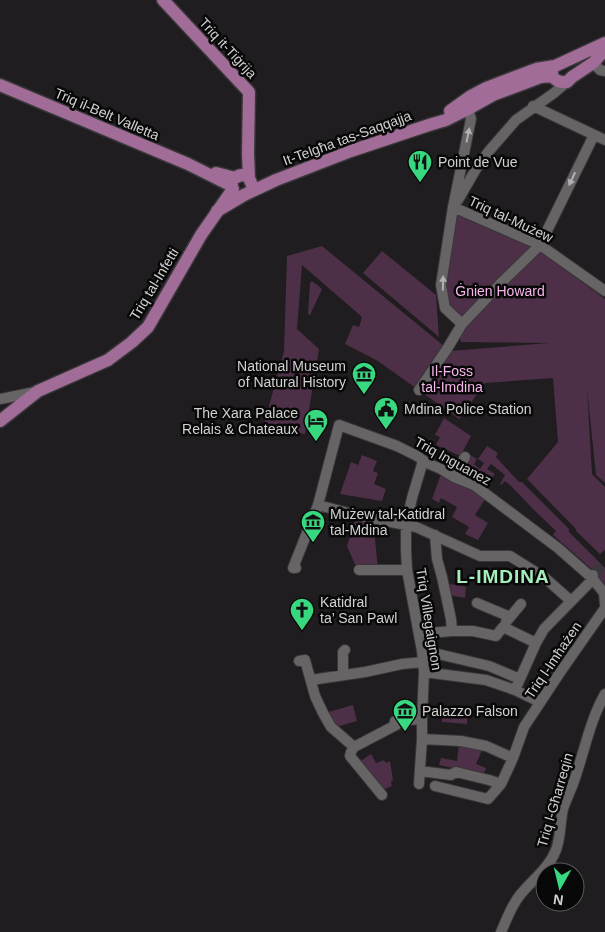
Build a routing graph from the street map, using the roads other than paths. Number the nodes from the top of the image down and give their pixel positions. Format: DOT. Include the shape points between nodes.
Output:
graph roads {
  1 [pos="163,0"];
  2 [pos="605,44"];
  3 [pos="605,50"];
  4 [pos="593,63"];
  5 [pos="560,66"];
  6 [pos="605,71"];
  7 [pos="569,79"];
  8 [pos="0,86"];
  9 [pos="533,106"];
  10 [pos="468,110"];
  11 [pos="429,124"];
  12 [pos="594,135"];
  13 [pos="605,140"];
  14 [pos="242,184"];
  15 [pos="453,208"];
  16 [pos="540,245"];
  17 [pos="605,292"];
  18 [pos="462,324"];
  19 [pos="419,390"];
  20 [pos="38,391"];
  21 [pos="0,399"];
  22 [pos="0,421"];
  23 [pos="465,458"];
  24 [pos="423,461"];
  25 [pos="454,477"];
  26 [pos="318,505"];
  27 [pos="406,526"];
  28 [pos="435,535"];
  29 [pos="296,568"];
  30 [pos="360,570"];
  31 [pos="407,570"];
  32 [pos="593,576"];
  33 [pos="571,600"];
  34 [pos="477,603"];
  35 [pos="521,604"];
  36 [pos="605,606"];
  37 [pos="510,617"];
  38 [pos="503,627"];
  39 [pos="452,631"];
  40 [pos="419,634"];
  41 [pos="536,643"];
  42 [pos="345,650"];
  43 [pos="429,652"];
  44 [pos="299,661"];
  45 [pos="424,667"];
  46 [pos="343,674"];
  47 [pos="520,678"];
  48 [pos="311,680"];
  49 [pos="514,690"];
  50 [pos="605,694"];
  51 [pos="540,702"];
  52 [pos="422,719"];
  53 [pos="422,739"];
  54 [pos="354,747"];
  55 [pos="513,758"];
  56 [pos="420,771"];
  57 [pos="419,784"];
  58 [pos="501,784"];
  59 [pos="435,786"];
  60 [pos="382,795"];
  61 [pos="502,932"];
  1 -- 14 [label="main road, Triq it-Tiġrija" via="249,92 248,154"];
  2 -- 5 [label="main road"];
  3 -- 4 [label="main road"];
  4 -- 5 [label="main road"];
  4 -- 6 [label="street"];
  4 -- 7 [label="main road"];
  5 -- 7 [label="main road" via="568,65"];
  5 -- 7 [label="main road" via="558,82"];
  5 -- 10 [label="main road, It-Telgħa tas-Saqqajja" via="541,77 493,94"];
  5 -- 11 [label="main road, It-Telgħa tas-Saqqajja" via="536,69 486,88"];
  7 -- 9 [label="street"];
  8 -- 14 [label="main road, Triq il-Belt Valletta"];
  9 -- 12 [label="street"];
  9 -- 15 [label="street" via="489,151"];
  10 -- 11 [label="main road, It-Telgħa tas-Saqqajja"];
  15 -- 10 [label="street, one-way" via="471,119"];
  11 -- 14 [label="main road, It-Telgħa tas-Saqqajja" via="276,180 264,176"];
  12 -- 13 [label="street"];
  12 -- 16 [label="street, one-way"];
  14 -- 20 [label="main road, Triq tal-Infetti" via="200,235 148,327 108,360"];
  15 -- 16 [label="street, Triq tal-Mużew"];
  18 -- 15 [label="street, one-way" via="446,308 441,285"];
  16 -- 17 [label="street, Triq tal-Mużew"];
  16 -- 18 [label="street"];
  18 -- 19 [label="street"];
  20 -- 21 [label="street"];
  20 -- 22 [label="main road, Triq tal-Infetti"];
  23 -- 25 [label="street"];
  24 -- 25 [label="street, Triq Inguanez"];
  24 -- 26 [label="street, Triq Inguanez" via="388,442 339,425"];
  24 -- 27 [label="street, Triq Villegaignon"];
  25 -- 32 [label="street, Triq Inguanez" via="474,485"];
  26 -- 27 [label="street"];
  26 -- 29 [label="street" via="293,568"];
  27 -- 28 [label="street"];
  27 -- 31 [label="street, Triq Villegaignon"];
  28 -- 33 [label="street" via="480,556 510,556 545,578"];
  28 -- 39 [label="street" via="436,559"];
  30 -- 31 [label="street"];
  31 -- 40 [label="street, Triq Villegaignon"];
  32 -- 33 [label="street"];
  32 -- 36 [label="street, Triq Inguanez" via="604,593"];
  33 -- 41 [label="street" via="544,629"];
  34 -- 37 [label="street"];
  35 -- 37 [label="street"];
  36 -- 51 [label="street, Triq l-Imħażen"];
  37 -- 38 [label="street"];
  38 -- 39 [label="street" via="496,636"];
  38 -- 41 [label="street"];
  39 -- 40 [label="street"];
  40 -- 43 [label="street, Triq Villegaignon"];
  41 -- 47 [label="street"];
  42 -- 46 [label="street"];
  43 -- 45 [label="street, Triq Villegaignon"];
  43 -- 47 [label="street" via="489,666"];
  44 -- 48 [label="street" via="305,660"];
  45 -- 46 [label="street" via="402,664"];
  45 -- 49 [label="street" via="486,680"];
  45 -- 52 [label="street, Triq Villegaignon"];
  46 -- 48 [label="street"];
  47 -- 49 [label="street"];
  48 -- 54 [label="street" via="315,696 331,727"];
  49 -- 51 [label="street"];
  50 -- 61 [label="street, Triq l-Għarreqin" via="566,800 556,852 517,900"];
  51 -- 55 [label="street, Triq l-Imħażen" via="524,728"];
  52 -- 53 [label="street, Triq Villegaignon"];
  52 -- 54 [label="street" via="395,721 396,725"];
  53 -- 55 [label="street" via="486,746"];
  53 -- 56 [label="street, Triq Villegaignon"];
  54 -- 60 [label="street" via="350,756"];
  55 -- 58 [label="street, Triq l-Imħażen"];
  56 -- 57 [label="street, Triq Villegaignon"];
  56 -- 58 [label="street" via="451,775 456,772"];
  58 -- 59 [label="street" via="488,799"];
}
